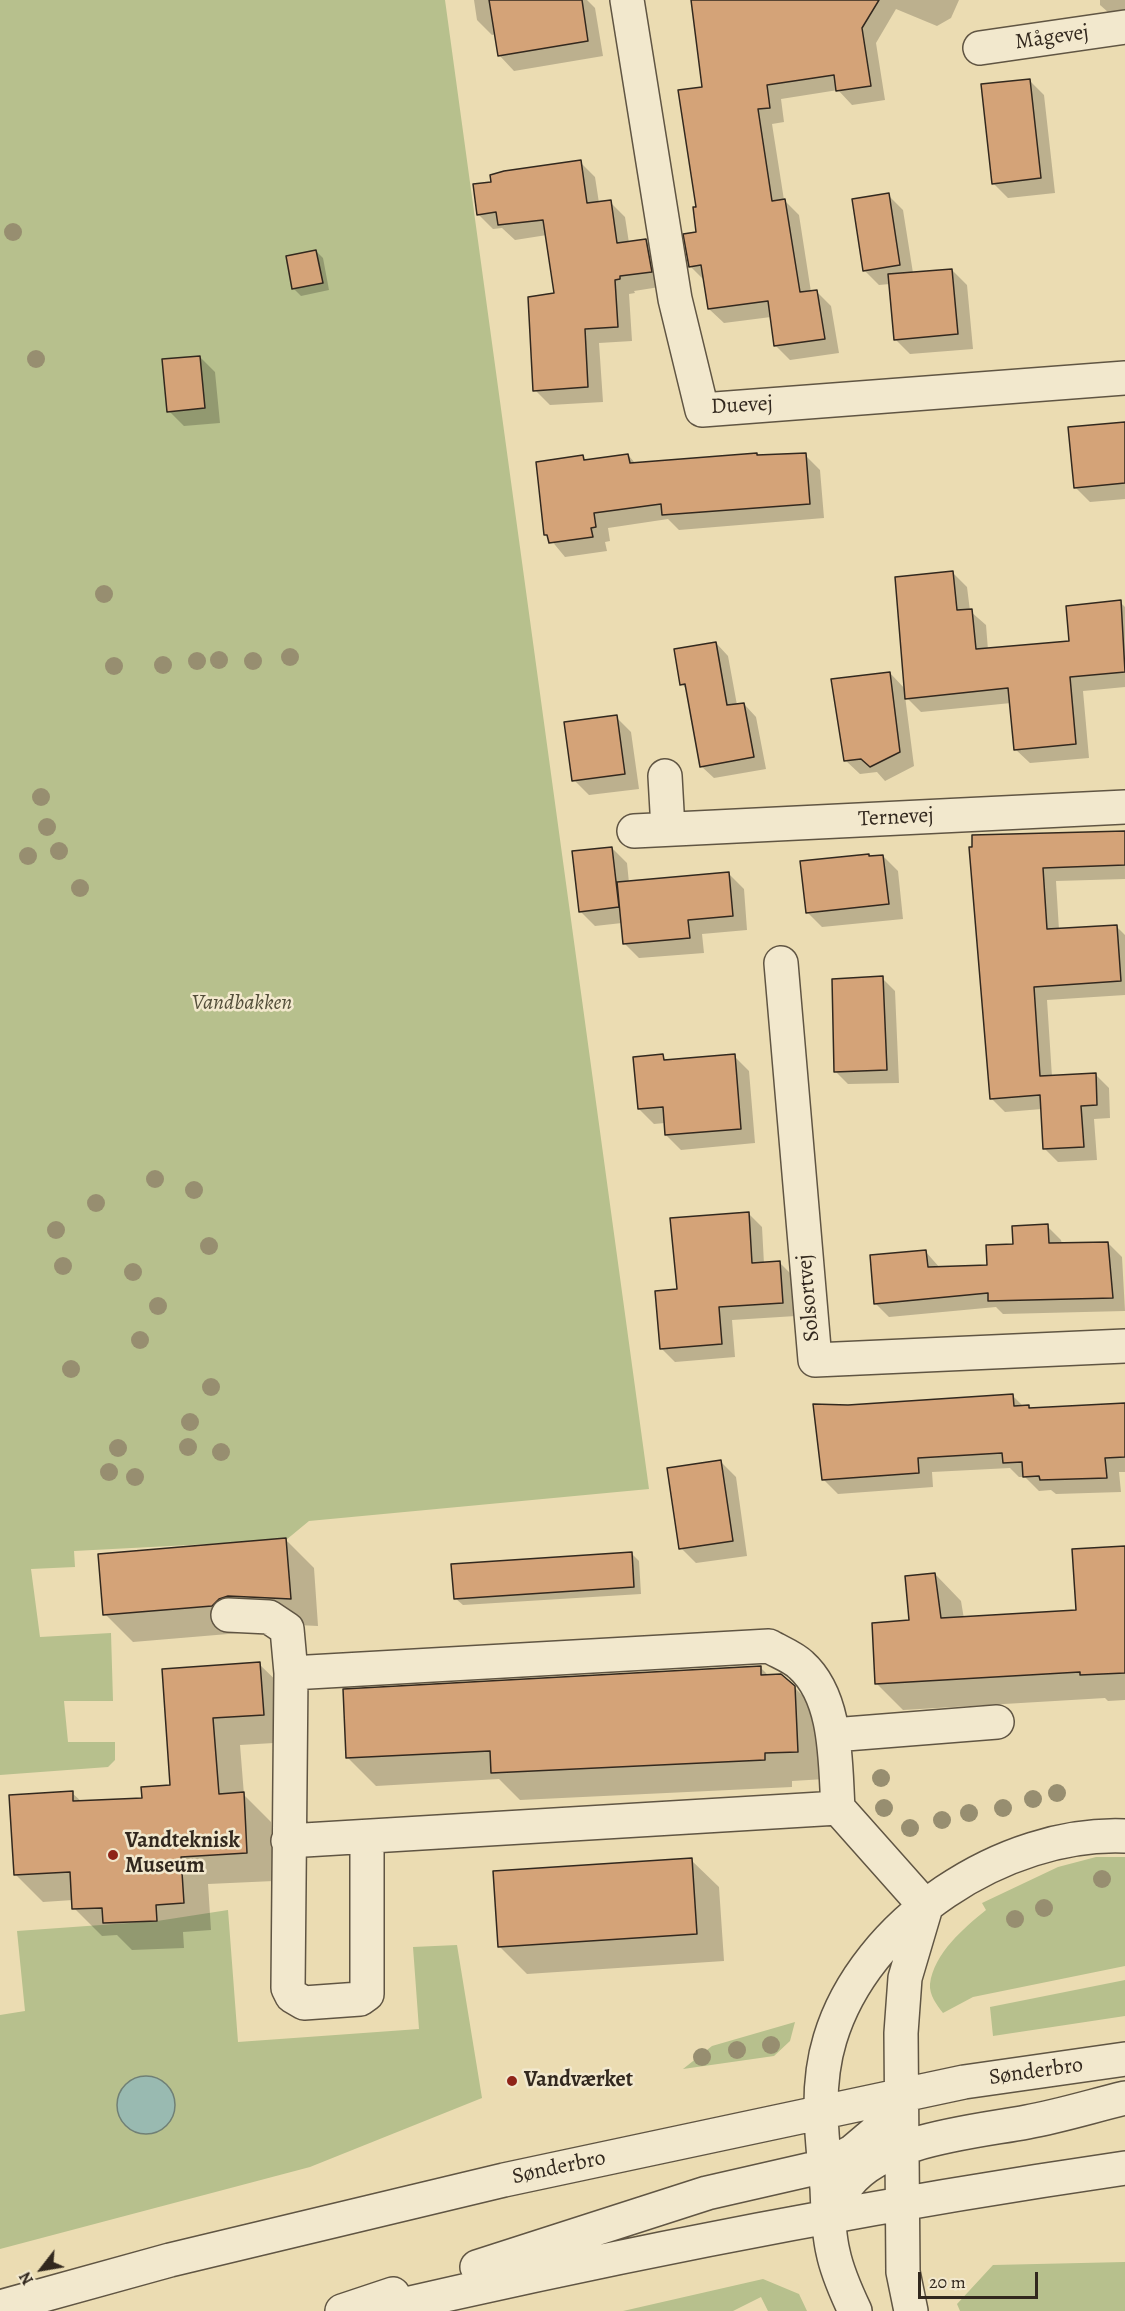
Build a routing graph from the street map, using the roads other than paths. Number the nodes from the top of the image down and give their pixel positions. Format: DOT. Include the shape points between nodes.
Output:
graph roads {
  1 [pos="627,0"];
  2 [pos="1125,27"];
  3 [pos="980,48"];
  4 [pos="1125,378"];
  5 [pos="665,776"];
  6 [pos="1125,807"];
  7 [pos="668,829"];
  8 [pos="634,831"];
  9 [pos="781,963"];
  10 [pos="1125,1346"];
  11 [pos="228,1615"];
  12 [pos="291,1673"];
  13 [pos="996,1722"];
  14 [pos="833,1735"];
  15 [pos="838,1808"];
  16 [pos="1125,1836"];
  17 [pos="367,1839"];
  18 [pos="288,1841"];
  19 [pos="926,1906"];
  20 [pos="1125,2059"];
  21 [pos="902,2096"];
  22 [pos="1125,2098"];
  23 [pos="821,2114"];
  24 [pos="902,2149"];
  25 [pos="825,2166"];
  26 [pos="1125,2168"];
  27 [pos="903,2202"];
  28 [pos="829,2216"];
  29 [pos="0,2307"];
  30 [pos="342,2311"];
  31 [pos="375,2311"];
  32 [pos="855,2311"];
  33 [pos="911,2311"];
  1 -- 4 [label="street, Duevej" via="675,299 702,410"];
  2 -- 3 [label="street, Mågevej"];
  5 -- 7 [label="street"];
  6 -- 7 [label="street, Ternevej"];
  7 -- 8 [label="street, Ternevej"];
  9 -- 10 [label="street, Solsortvej" via="815,1360"];
  11 -- 12 [label="street" via="269,1617 287,1629"];
  12 -- 14 [label="street" via="769,1646 802,1666 825,1700"];
  12 -- 18 [label="street"];
  13 -- 14 [label="street"];
  14 -- 15 [label="street"];
  15 -- 17 [label="street"];
  15 -- 19 [label="street"];
  16 -- 19 [label="street" via="1056,1844 1010,1856 966,1878"];
  17 -- 18 [label="street"];
  17 -- 18 [label="street" via="367,1994 360,1999 304,2003 291,1996 288,1988"];
  19 -- 21 [label="street" via="905,1978"];
  19 -- 23 [label="street" via="894,1936 842,2007 820,2078"];
  20 -- 21 [label="street, Sønderbro" via="964,2082"];
  21 -- 23 [label="street, Sønderbro"];
  21 -- 24 [label="street"];
  21 -- 25 [label="street" via="878,2130 852,2152"];
  22 -- 24 [label="street" via="1027,2122 970,2130"];
  23 -- 25 [label="street"];
  23 -- 29 [label="street, Sønderbro" via="458,2191 170,2260"];
  24 -- 27 [label="street"];
  24 -- 28 [label="street" via="876,2161 848,2183"];
  25 -- 28 [label="street"];
  25 -- 30 [label="street" via="707,2193"];
  26 -- 27 [label="street"];
  27 -- 28 [label="street"];
  27 -- 33 [label="street" via="903,2272"];
  28 -- 31 [label="street" via="567,2266"];
  28 -- 32 [label="street" via="832,2251"];
}
